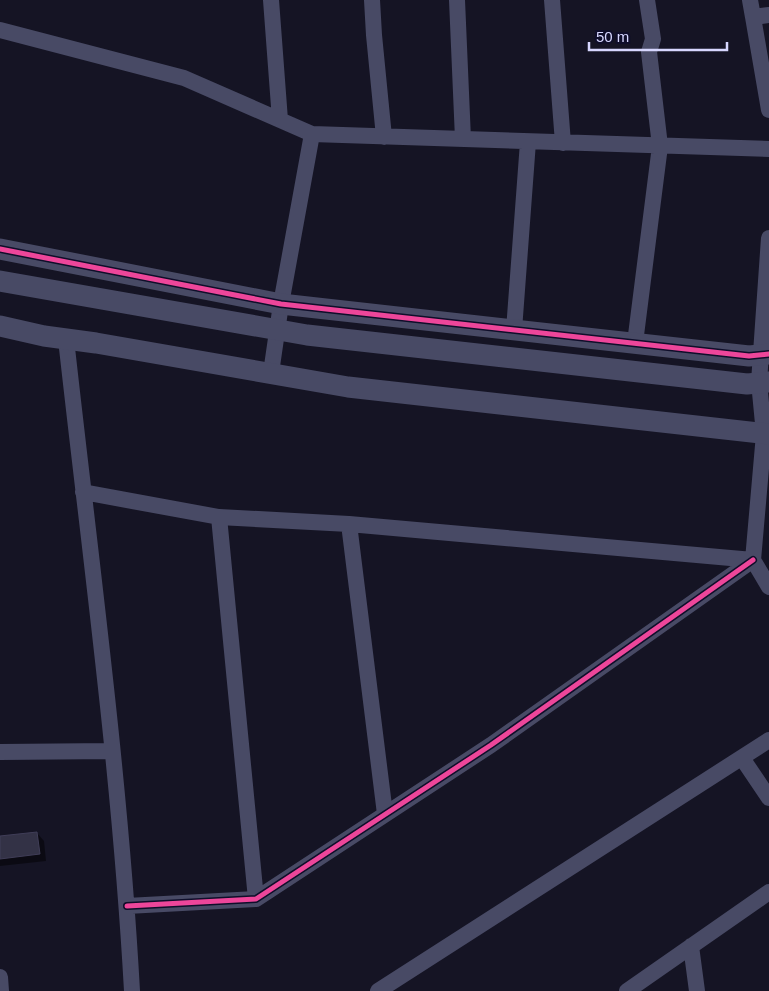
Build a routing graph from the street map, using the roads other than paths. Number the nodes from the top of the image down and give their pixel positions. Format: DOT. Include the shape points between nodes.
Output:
graph roads {
  1 [pos="271,0"];
  2 [pos="372,0"];
  3 [pos="457,0"];
  4 [pos="552,0"];
  5 [pos="647,0"];
  6 [pos="750,0"];
  7 [pos="761,16"];
  8 [pos="0,30"];
  9 [pos="769,110"];
  10 [pos="280,120"];
  11 [pos="312,134"];
  12 [pos="384,137"];
  13 [pos="463,139"];
  14 [pos="528,142"];
  15 [pos="563,143"];
  16 [pos="660,146"];
  17 [pos="769,149"];
  18 [pos="769,238"];
  19 [pos="0,249"];
  20 [pos="0,281"];
  21 [pos="281,304"];
  22 [pos="0,326"];
  23 [pos="514,330"];
  24 [pos="277,331"];
  25 [pos="66,339"];
  26 [pos="635,343"];
  27 [pos="765,354"];
  28 [pos="271,373"];
  29 [pos="764,382"];
  30 [pos="767,434"];
  31 [pos="83,492"];
  32 [pos="219,517"];
  33 [pos="349,524"];
  34 [pos="753,560"];
  35 [pos="769,587"];
  36 [pos="769,740"];
  37 [pos="112,751"];
  38 [pos="0,752"];
  39 [pos="742,758"];
  40 [pos="769,798"];
  41 [pos="385,814"];
  42 [pos="769,892"];
  43 [pos="256,899"];
  44 [pos="127,906"];
  45 [pos="691,946"];
  46 [pos="0,977"];
  47 [pos="1,991"];
  48 [pos="132,991"];
  49 [pos="378,991"];
  50 [pos="627,991"];
  51 [pos="697,991"];
  1 -- 10 [label="street"];
  2 -- 12 [label="street"];
  3 -- 13 [label="street"];
  4 -- 15 [label="street"];
  5 -- 16 [label="street"];
  6 -- 7 [label="street"];
  7 -- 9 [label="street"];
  8 -- 10 [label="street" via="184,78"];
  10 -- 11 [label="street"];
  11 -- 12 [label="street"];
  11 -- 21 [label="street"];
  12 -- 13 [label="street"];
  13 -- 14 [label="street"];
  14 -- 15 [label="street"];
  14 -- 23 [label="street"];
  15 -- 16 [label="street"];
  16 -- 17 [label="street"];
  16 -- 26 [label="street"];
  18 -- 27 [label="street"];
  19 -- 21 [label="street"];
  20 -- 24 [label="street"];
  21 -- 23 [label="street"];
  21 -- 24 [label="street"];
  22 -- 25 [label="street"];
  23 -- 26 [label="street"];
  24 -- 28 [label="street"];
  24 -- 29 [label="street" via="747,384"];
  25 -- 28 [label="street"];
  25 -- 31 [label="street"];
  26 -- 27 [label="street" via="749,356"];
  27 -- 29 [label="street"];
  28 -- 30 [label="street" via="348,387"];
  29 -- 30 [label="street"];
  30 -- 34 [label="street"];
  31 -- 32 [label="street"];
  31 -- 37 [label="street"];
  32 -- 33 [label="street"];
  32 -- 43 [label="street"];
  33 -- 34 [label="street"];
  33 -- 41 [label="street"];
  34 -- 35 [label="street"];
  34 -- 41 [label="street" via="491,744"];
  36 -- 39 [label="street"];
  37 -- 38 [label="street"];
  37 -- 44 [label="street"];
  39 -- 40 [label="street"];
  39 -- 49 [label="street"];
  41 -- 43 [label="street"];
  42 -- 45 [label="street"];
  43 -- 44 [label="street"];
  44 -- 48 [label="street"];
  45 -- 50 [label="street"];
  45 -- 51 [label="street"];
  46 -- 47 [label="street"];
}
